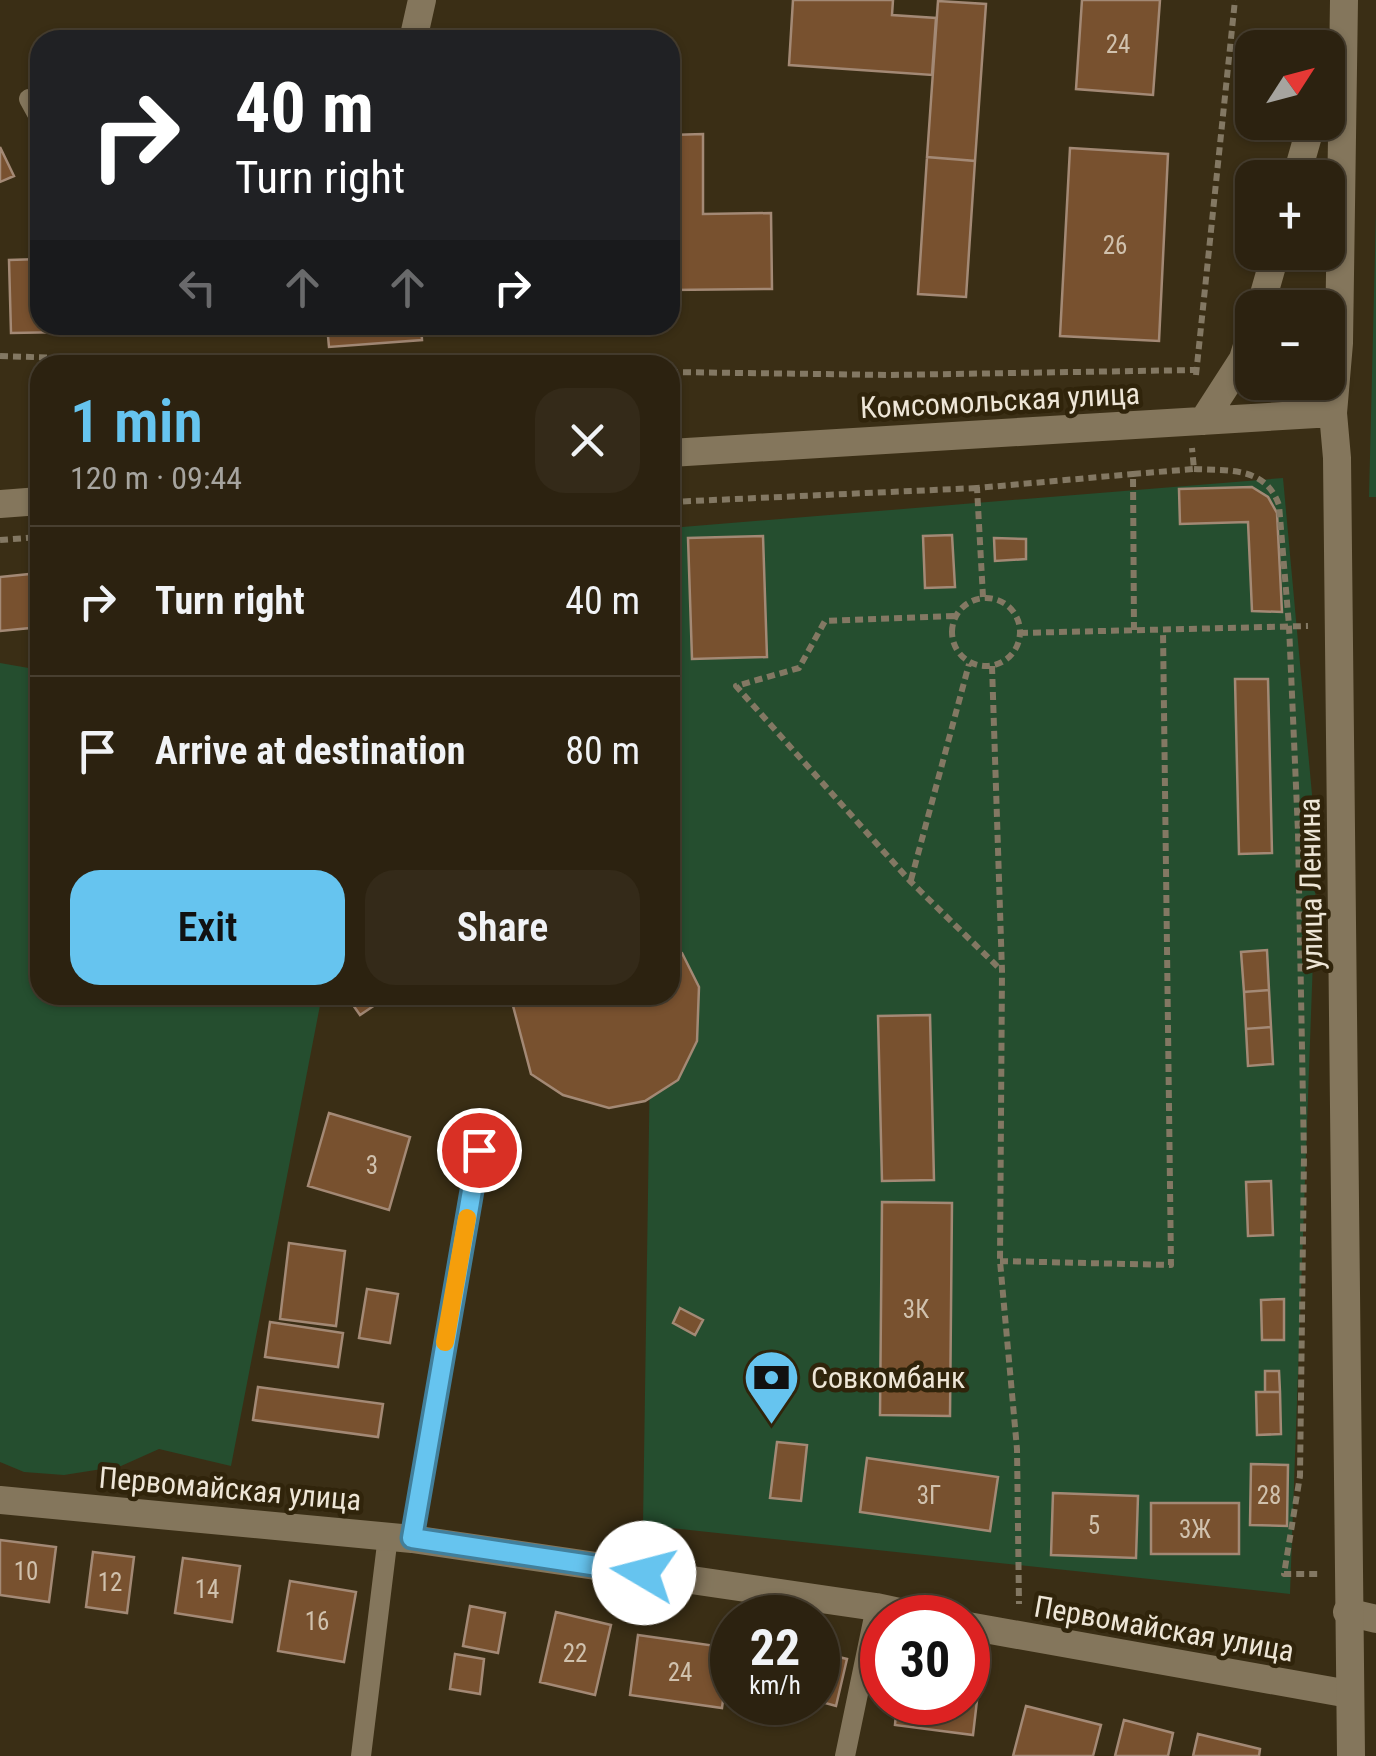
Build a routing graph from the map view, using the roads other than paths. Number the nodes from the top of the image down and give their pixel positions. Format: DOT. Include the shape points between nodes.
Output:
graph roads {
  1 [pos="422,0"];
  2 [pos="1343,6"];
  3 [pos="415,30"];
  4 [pos="1235,369"];
  5 [pos="1333,413"];
  6 [pos="1197,422"];
  7 [pos="680,452"];
  8 [pos="30,502"];
  9 [pos="0,504"];
  10 [pos="479,1150"];
  11 [pos="0,1500"];
  12 [pos="400,1538"];
  13 [pos="860,1605"];
  14 [pos="1347,1612"];
  15 [pos="1376,1619"];
  16 [pos="990,1630"];
  17 [pos="860,1682"];
  18 [pos="1350,1694"];
  19 [pos="361,1756"];
  20 [pos="844,1756"];
  21 [pos="1351,1756"];
  1 -- 3 [label="street"];
  2 -- 5 [label="street, улица Ленина"];
  4 -- 6 [label="street"];
  5 -- 6 [label="street, Комсомольская улица"];
  5 -- 14 [label="street, улица Ленина"];
  6 -- 7 [label="street, Комсомольская улица"];
  8 -- 9 [label="street"];
  10 -- 12 [label="lane"];
  11 -- 12 [label="street, Первомайская улица"];
  12 -- 13 [label="street, Первомайская улица"];
  12 -- 19 [label="lane"];
  14 -- 15 [label="street"];
  14 -- 18 [label="street, улица Ленина"];
  16 -- 18 [label="street, Первомайская улица"];
  17 -- 20 [label="lane"];
  18 -- 21 [label="street, улица Ленина"];
}
